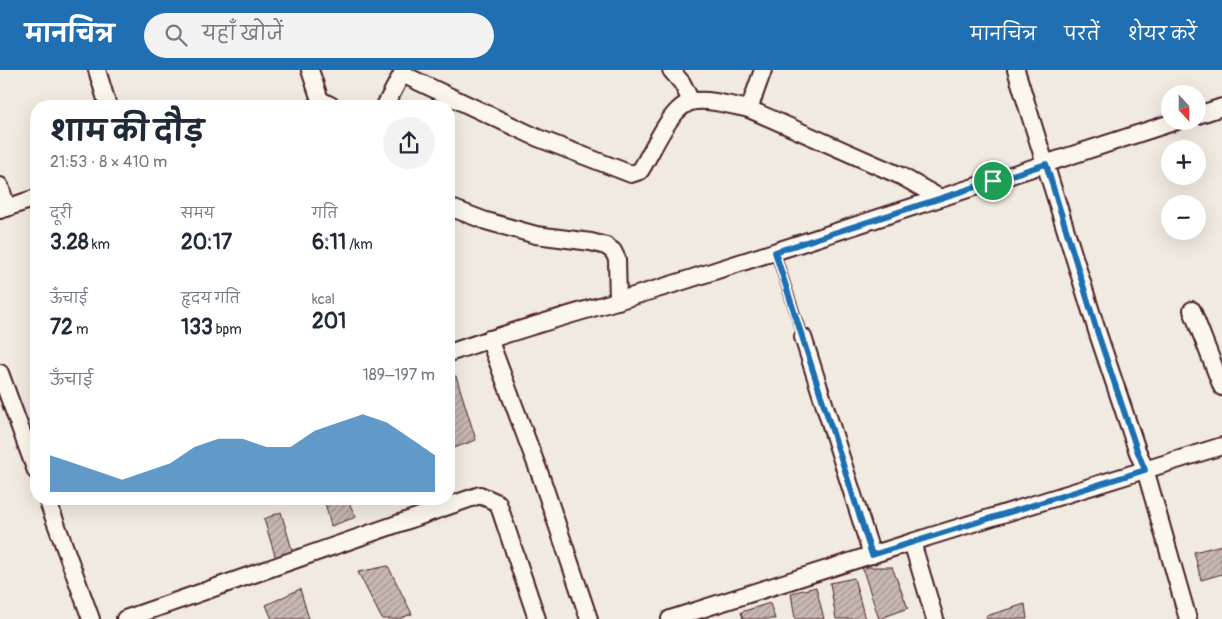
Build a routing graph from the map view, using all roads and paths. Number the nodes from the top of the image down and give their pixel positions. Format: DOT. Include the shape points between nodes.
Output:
graph roads {
  1 [pos="97,70"];
  2 [pos="310,70"];
  3 [pos="671,70"];
  4 [pos="763,70"];
  5 [pos="1016,70"];
  6 [pos="403,72"];
  7 [pos="106,100"];
  8 [pos="320,100"];
  9 [pos="388,100"];
  10 [pos="691,101"];
  11 [pos="1222,107"];
  12 [pos="749,109"];
  13 [pos="1206,112"];
  14 [pos="1161,126"];
  15 [pos="1046,164"];
  16 [pos="0,186"];
  17 [pos="940,198"];
  18 [pos="30,200"];
  19 [pos="4,209"];
  20 [pos="455,209"];
  21 [pos="775,252"];
  22 [pos="618,301"];
  23 [pos="1192,310"];
  24 [pos="803,338"];
  25 [pos="489,339"];
  26 [pos="455,351"];
  27 [pos="0,373"];
  28 [pos="1222,387"];
  29 [pos="1222,446"];
  30 [pos="30,454"];
  31 [pos="1145,470"];
  32 [pos="455,504"];
  33 [pos="49,505"];
  34 [pos="451,505"];
  35 [pos="912,542"];
  36 [pos="872,555"];
  37 [pos="91,619"];
  38 [pos="125,619"];
  39 [pos="537,619"];
  40 [pos="590,619"];
  41 [pos="670,619"];
  42 [pos="935,619"];
  43 [pos="1188,619"];
  1 -- 7 [label="street"];
  2 -- 8 [label="street"];
  3 -- 10 [label="street"];
  4 -- 12 [label="street"];
  5 -- 15 [label="street"];
  6 -- 9 [label="street"];
  6 -- 10 [label="street" via="538,138 631,174 640,171 674,113"];
  10 -- 12 [label="street"];
  11 -- 13 [label="street"];
  12 -- 17 [label="street" via="901,176"];
  14 -- 15 [label="street"];
  15 -- 17 [label="street"];
  15 -- 31 [label="street" via="1098,334"];
  16 -- 19 [label="street"];
  17 -- 21 [label="street"];
  18 -- 19 [label="street"];
  20 -- 22 [label="street" via="536,235 606,246 617,259"];
  21 -- 22 [label="street"];
  21 -- 24 [label="lane"];
  22 -- 25 [label="street"];
  23 -- 28 [label="street"];
  24 -- 36 [label="street"];
  25 -- 26 [label="street"];
  25 -- 40 [label="street"];
  27 -- 30 [label="street"];
  29 -- 31 [label="street"];
  31 -- 35 [label="street"];
  31 -- 43 [label="street"];
  32 -- 39 [label="street" via="480,495 498,502"];
  33 -- 37 [label="street"];
  34 -- 38 [label="street"];
  35 -- 36 [label="street"];
  35 -- 42 [label="street"];
  36 -- 41 [label="street"];
}
